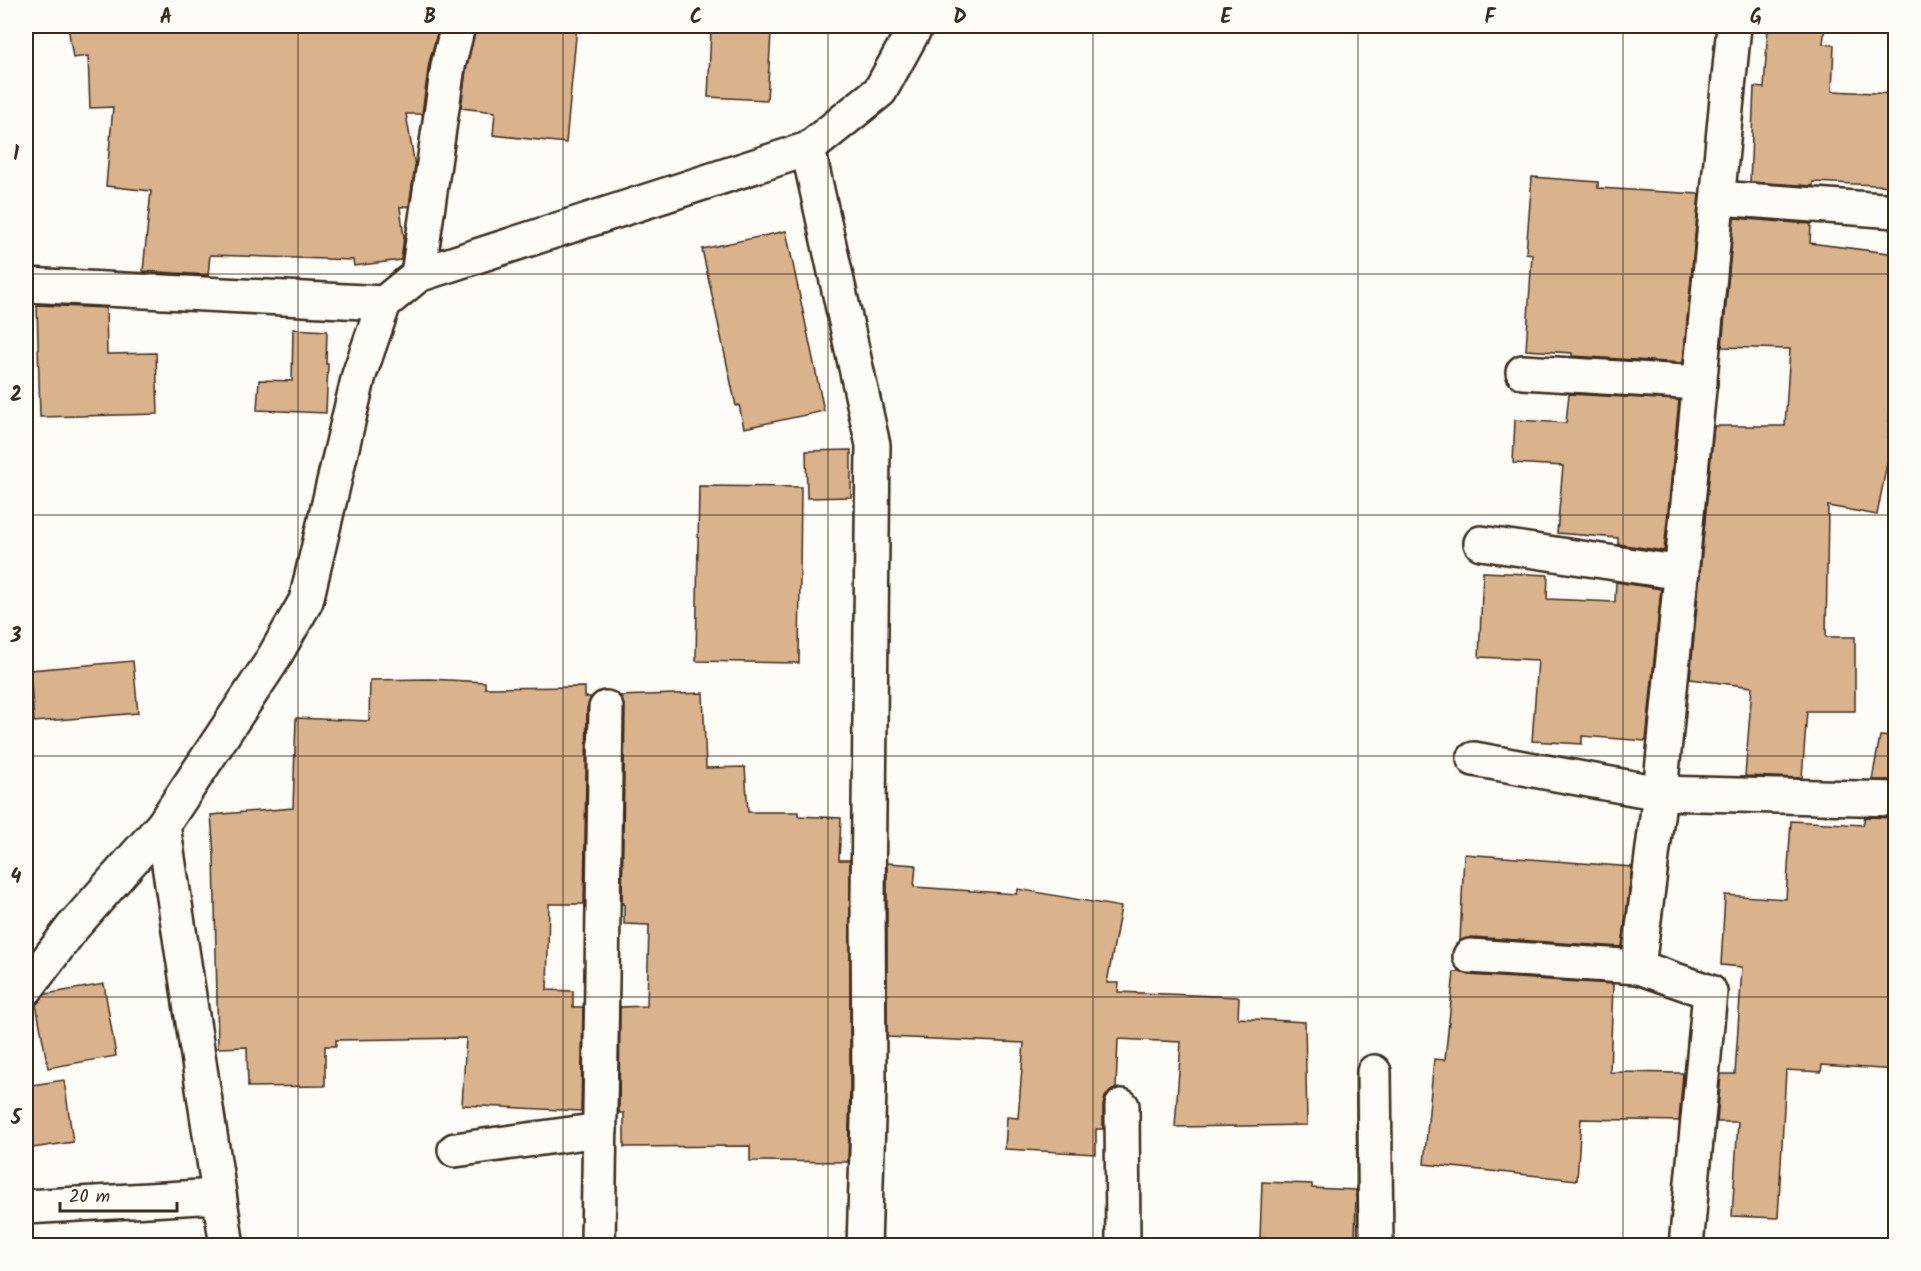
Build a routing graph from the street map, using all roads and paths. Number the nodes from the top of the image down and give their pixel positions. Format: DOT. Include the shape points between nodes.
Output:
graph roads {
  1 [pos="458,26"];
  2 [pos="916,26"];
  3 [pos="1734,26"];
  4 [pos="808,149"];
  5 [pos="1718,198"];
  6 [pos="1896,211"];
  7 [pos="418,275"];
  8 [pos="26,285"];
  9 [pos="384,303"];
  10 [pos="1523,372"];
  11 [pos="1700,383"];
  12 [pos="1481,543"];
  13 [pos="1682,573"];
  14 [pos="606,708"];
  15 [pos="1474,759"];
  16 [pos="1660,793"];
  17 [pos="1896,799"];
  18 [pos="163,825"];
  19 [pos="1470,956"];
  20 [pos="1638,967"];
  21 [pos="26,989"];
  22 [pos="1374,1072"];
  23 [pos="1122,1106"];
  24 [pos="600,1130"];
  25 [pos="455,1150"];
  26 [pos="218,1196"];
  27 [pos="26,1207"];
  28 [pos="227,1245"];
  29 [pos="598,1245"];
  30 [pos="864,1245"];
  31 [pos="1123,1245"];
  32 [pos="1376,1245"];
  33 [pos="1686,1245"];
  1 -- 7 [label="street" via="448,66"];
  2 -- 4 [label="street" via="880,91"];
  3 -- 5 [label="street"];
  4 -- 7 [label="street"];
  4 -- 30 [label="street" via="873,446"];
  5 -- 6 [label="street"];
  5 -- 11 [label="street"];
  7 -- 9 [label="street"];
  8 -- 9 [label="street"];
  9 -- 18 [label="street" via="359,375 306,601 270,664"];
  10 -- 11 [label="street"];
  11 -- 13 [label="street"];
  12 -- 13 [label="street"];
  13 -- 16 [label="street"];
  14 -- 24 [label="street"];
  15 -- 16 [label="street"];
  16 -- 17 [label="street"];
  16 -- 20 [label="street"];
  18 -- 21 [label="street" via="72,928"];
  18 -- 26 [label="street"];
  19 -- 20 [label="street"];
  20 -- 33 [label="street" via="1710,992"];
  22 -- 32 [label="street"];
  23 -- 31 [label="street"];
  24 -- 25 [label="street"];
  24 -- 29 [label="street"];
  26 -- 27 [label="street"];
  26 -- 28 [label="street"];
}
